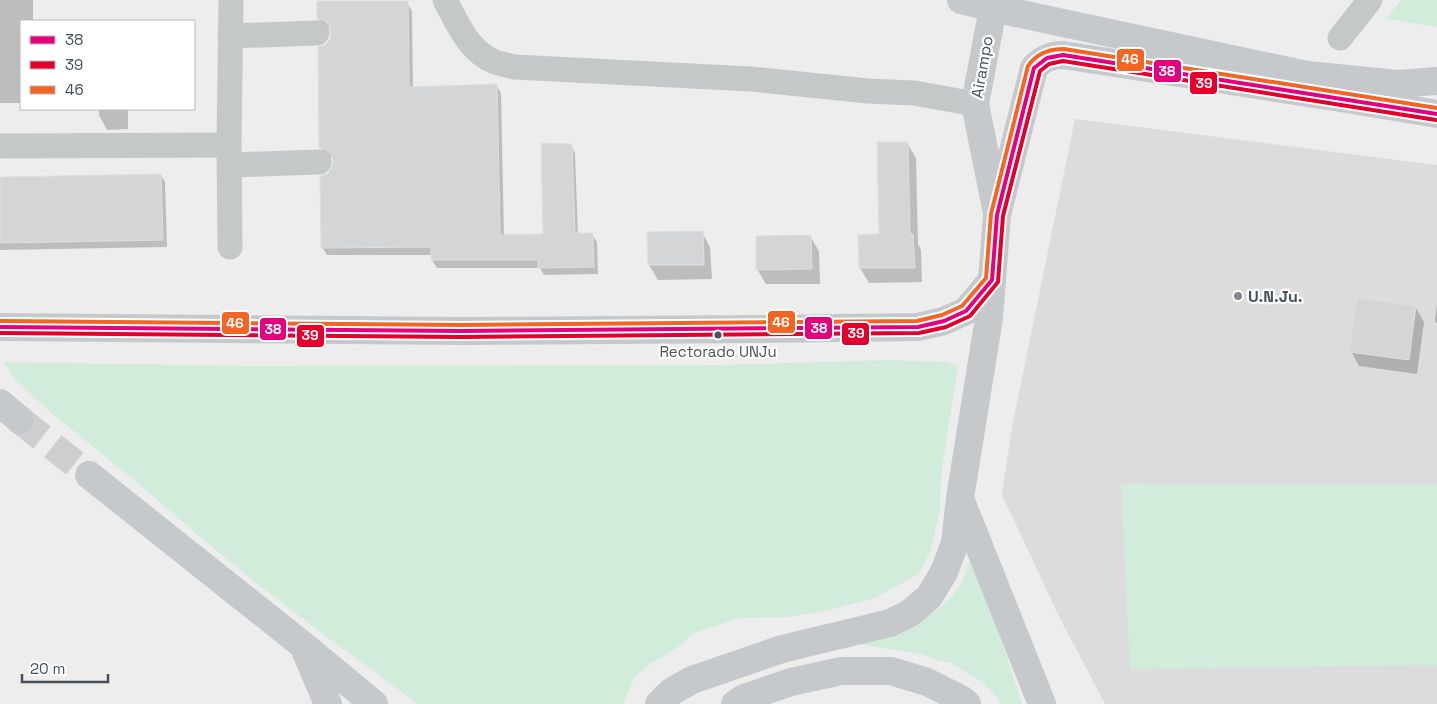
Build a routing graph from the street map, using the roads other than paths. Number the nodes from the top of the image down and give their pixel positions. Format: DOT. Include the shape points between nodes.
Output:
graph roads {
  1 [pos="231,0"];
  2 [pos="445,0"];
  3 [pos="961,0"];
  4 [pos="1370,0"];
  5 [pos="995,4"];
  6 [pos="317,33"];
  7 [pos="230,36"];
  8 [pos="1340,38"];
  9 [pos="1437,81"];
  10 [pos="1398,84"];
  11 [pos="1437,88"];
  12 [pos="975,104"];
  13 [pos="1437,114"];
  14 [pos="0,146"];
  15 [pos="230,155"];
  16 [pos="319,162"];
  17 [pos="997,215"];
  18 [pos="230,247"];
  19 [pos="992,280"];
  20 [pos="0,327"];
  21 [pos="89,475"];
  22 [pos="960,498"];
  23 [pos="304,646"];
  24 [pos="328,704"];
  25 [pos="374,704"];
  26 [pos="659,704"];
  27 [pos="735,704"];
  28 [pos="967,704"];
  29 [pos="1042,704"];
  1 -- 7 [label="street"];
  2 -- 12 [label="street" via="470,44 495,62 514,67 751,79 914,93"];
  3 -- 5 [label="main road"];
  4 -- 8 [label="street"];
  5 -- 10 [label="main road" via="1307,75"];
  5 -- 12 [label="main road, Airampo"];
  6 -- 7 [label="street"];
  7 -- 15 [label="street"];
  9 -- 10 [label="main road"];
  10 -- 11 [label="main road"];
  12 -- 17 [label="main road, Airampo"];
  13 -- 17 [label="main road, Airampo" via="1053,55 1034,68"];
  14 -- 15 [label="street"];
  15 -- 16 [label="street"];
  15 -- 18 [label="street"];
  17 -- 19 [label="main road, Airampo"];
  19 -- 20 [label="main road" via="966,311 944,321 918,326 482,331"];
  19 -- 22 [label="main road, Airampo" via="989,318"];
  21 -- 23 [label="main road"];
  22 -- 26 [label="main road, Airampo" via="955,543 944,572 929,597 910,613 890,623 782,649 692,680 671,692"];
  22 -- 29 [label="main road"];
  23 -- 24 [label="main road"];
  23 -- 25 [label="main road"];
  27 -- 28 [label="main road" via="792,682 841,671 891,671 927,682"];
}
